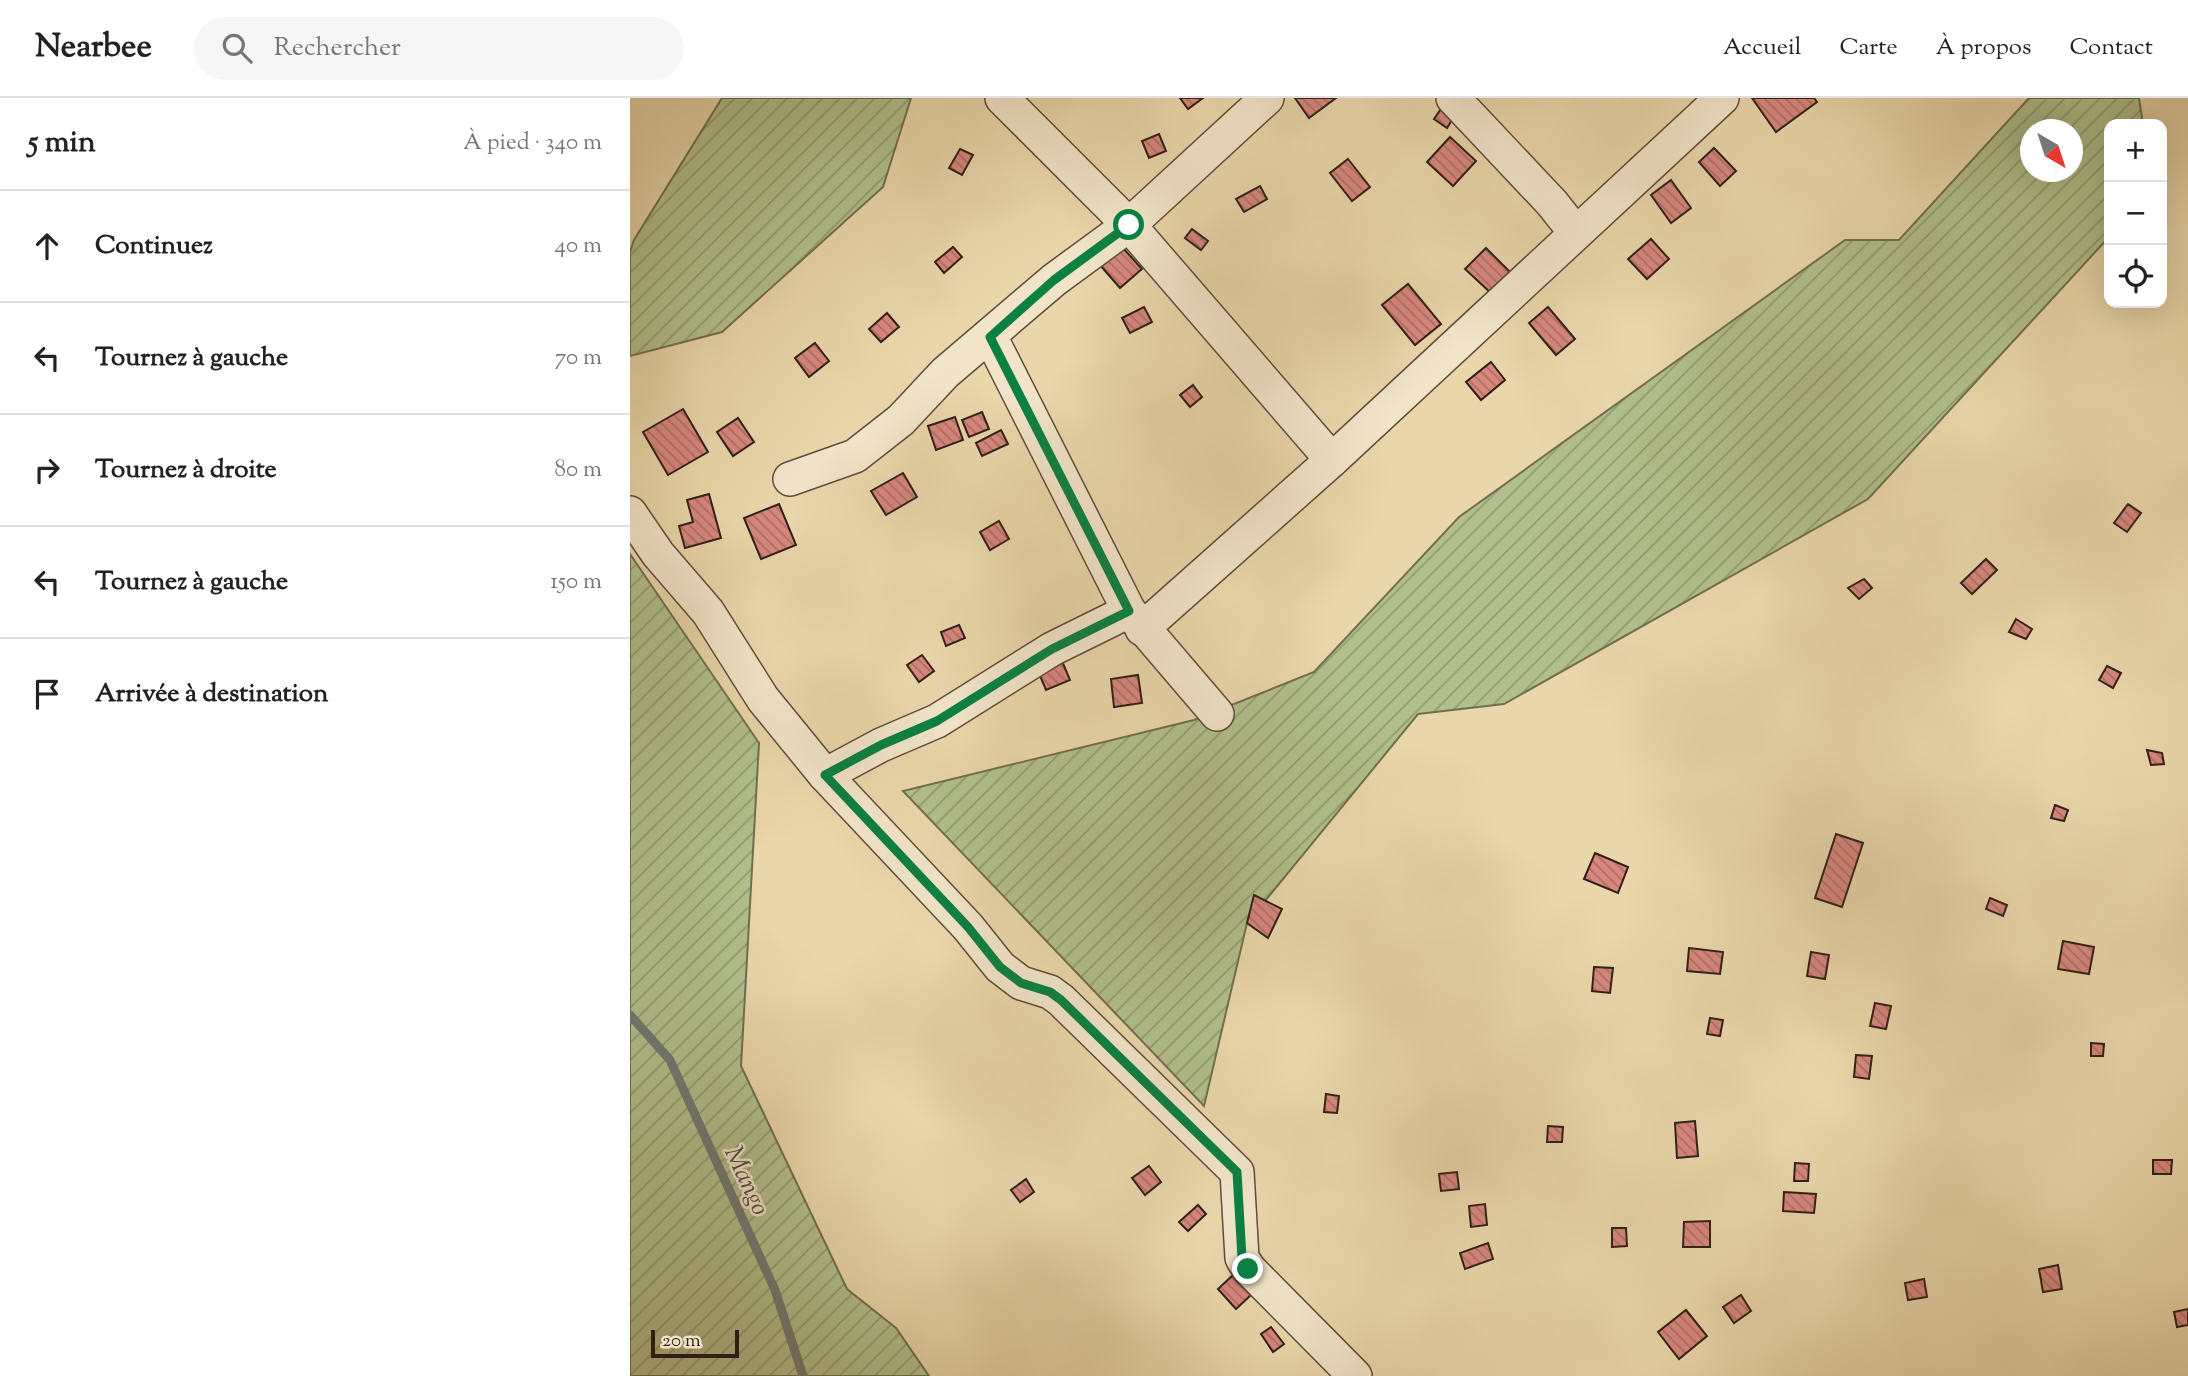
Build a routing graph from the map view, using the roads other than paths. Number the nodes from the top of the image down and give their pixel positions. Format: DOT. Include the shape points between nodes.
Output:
graph roads {
  1 [pos="1002,98"];
  2 [pos="1267,98"];
  3 [pos="1453,98"];
  4 [pos="1722,98"];
  5 [pos="1129,225"];
  6 [pos="1575,232"];
  7 [pos="990,337"];
  8 [pos="1332,460"];
  9 [pos="790,479"];
  10 [pos="630,513"];
  11 [pos="1135,620"];
  12 [pos="1217,714"];
  13 [pos="825,775"];
  14 [pos="1355,1376"];
  1 -- 5 [label="street"];
  2 -- 5 [label="street"];
  3 -- 6 [label="street"];
  4 -- 6 [label="street"];
  5 -- 7 [label="street" via="1054,280"];
  5 -- 8 [label="street"];
  6 -- 8 [label="street"];
  7 -- 9 [label="street" via="855,456"];
  7 -- 11 [label="street"];
  8 -- 11 [label="street"];
  10 -- 13 [label="street" via="708,612 763,699"];
  11 -- 12 [label="street"];
  11 -- 13 [label="street" via="1052,649 937,721"];
  13 -- 14 [label="street" via="1000,967 1021,983 1061,1000 1237,1172 1242,1258 1248,1269"];
}
